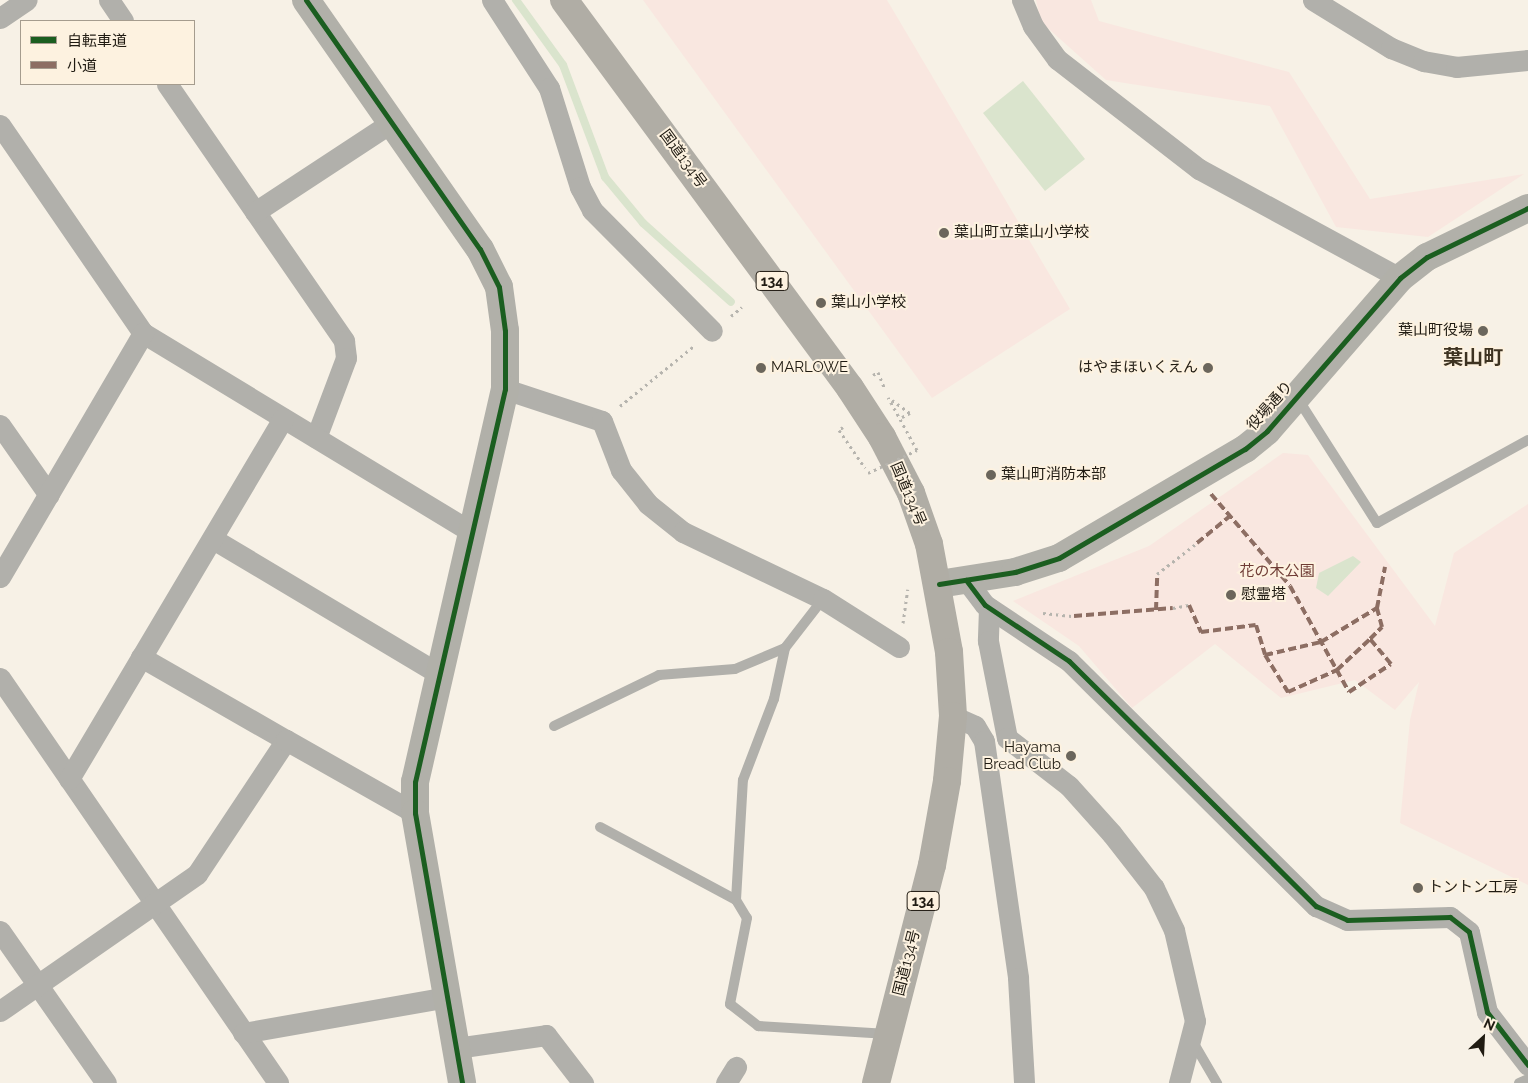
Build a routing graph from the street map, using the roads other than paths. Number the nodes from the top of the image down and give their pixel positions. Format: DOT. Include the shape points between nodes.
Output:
graph roads {
  1 [pos="27,0"];
  2 [pos="109,0"];
  3 [pos="306,0"];
  4 [pos="492,0"];
  5 [pos="564,0"];
  6 [pos="1022,0"];
  7 [pos="1313,0"];
  8 [pos="0,18"];
  9 [pos="123,20"];
  10 [pos="1528,60"];
  11 [pos="168,85"];
  12 [pos="392,122"];
  13 [pos="0,125"];
  14 [pos="1528,208"];
  15 [pos="255,212"];
  16 [pos="1400,278"];
  17 [pos="712,331"];
  18 [pos="143,333"];
  19 [pos="505,389"];
  20 [pos="1296,396"];
  21 [pos="283,419"];
  22 [pos="0,425"];
  23 [pos="316,438"];
  24 [pos="1528,440"];
  25 [pos="49,495"];
  26 [pos="472,532"];
  27 [pos="213,539"];
  28 [pos="0,577"];
  29 [pos="966,580"];
  30 [pos="939,584"];
  31 [pos="823,599"];
  32 [pos="989,608"];
  33 [pos="899,647"];
  34 [pos="785,648"];
  35 [pos="141,657"];
  36 [pos="438,673"];
  37 [pos="0,678"];
  38 [pos="953,716"];
  39 [pos="554,726"];
  40 [pos="286,740"];
  41 [pos="69,779"];
  42 [pos="415,813"];
  43 [pos="600,827"];
  44 [pos="736,900"];
  45 [pos="151,904"];
  46 [pos="0,931"];
  47 [pos="37,984"];
  48 [pos="447,997"];
  49 [pos="0,1011"];
  50 [pos="243,1033"];
  51 [pos="889,1034"];
  52 [pos="1193,1042"];
  53 [pos="456,1048"];
  54 [pos="1528,1065"];
  55 [pos="1528,1079"];
  56 [pos="106,1083"];
  57 [pos="278,1083"];
  58 [pos="462,1083"];
  59 [pos="582,1083"];
  60 [pos="876,1083"];
  61 [pos="1024,1083"];
  62 [pos="1180,1083"];
  63 [pos="1217,1083"];
  64 [pos="1519,1083"];
  1 -- 8 [label="street"];
  2 -- 9 [label="street"];
  3 -- 12 [label="street"];
  4 -- 17 [label="street" via="549,88 580,187 592,210"];
  5 -- 30 [label="highway, 国道134号 / 134" via="882,437 910,493"];
  6 -- 16 [label="street" via="1033,26 1057,59 1199,169"];
  7 -- 10 [label="street" via="1391,48 1423,61 1456,68"];
  11 -- 15 [label="street"];
  12 -- 15 [label="street"];
  12 -- 19 [label="street" via="480,249 499,287 505,332"];
  13 -- 18 [label="street"];
  14 -- 16 [label="street, 役場通り" via="1427,257"];
  15 -- 23 [label="street" via="344,341 346,358"];
  16 -- 20 [label="street, 役場通り"];
  18 -- 21 [label="street"];
  18 -- 25 [label="street"];
  19 -- 26 [label="street"];
  19 -- 31 [label="street" via="602,421 621,470 648,504 683,532"];
  20 -- 24 [label="lane" via="1377,523"];
  20 -- 29 [label="street, 役場通り" via="1245,449 1059,558"];
  21 -- 23 [label="street"];
  21 -- 27 [label="street"];
  22 -- 25 [label="street"];
  23 -- 26 [label="street"];
  25 -- 28 [label="street"];
  26 -- 36 [label="street"];
  27 -- 35 [label="street"];
  27 -- 36 [label="street"];
  29 -- 30 [label="street, 役場通り"];
  29 -- 32 [label="street"];
  30 -- 38 [label="highway, 国道134号 / 134"];
  31 -- 33 [label="street"];
  31 -- 34 [label="lane"];
  32 -- 52 [label="street" via="988,641 1008,738 1069,786 1154,888 1174,930 1189,978 1195,1021"];
  32 -- 54 [label="street" via="1069,661 1316,906 1347,920 1450,917 1469,932 1487,1012"];
  34 -- 39 [label="lane" via="736,669 659,675"];
  34 -- 44 [label="lane" via="774,699 743,780"];
  35 -- 40 [label="street"];
  35 -- 41 [label="street"];
  36 -- 42 [label="street" via="415,782"];
  37 -- 41 [label="street"];
  38 -- 51 [label="highway, 国道134号 / 134" via="932,865"];
  38 -- 61 [label="street" via="975,726 984,741 1018,978"];
  40 -- 42 [label="street"];
  40 -- 45 [label="street" via="208,863"];
  41 -- 45 [label="street"];
  42 -- 48 [label="street"];
  43 -- 44 [label="lane" via="686,869"];
  44 -- 51 [label="lane" via="747,918 730,1004 758,1026"];
  45 -- 47 [label="street"];
  45 -- 50 [label="street"];
  46 -- 47 [label="street"];
  47 -- 49 [label="street"];
  47 -- 56 [label="street"];
  48 -- 50 [label="street"];
  48 -- 53 [label="street"];
  50 -- 57 [label="street"];
  51 -- 60 [label="highway, 国道134号 / 134"];
  52 -- 62 [label="street"];
  52 -- 63 [label="lane"];
  53 -- 58 [label="street"];
  53 -- 59 [label="street" via="546,1035"];
  55 -- 64 [label="lane"];
}
